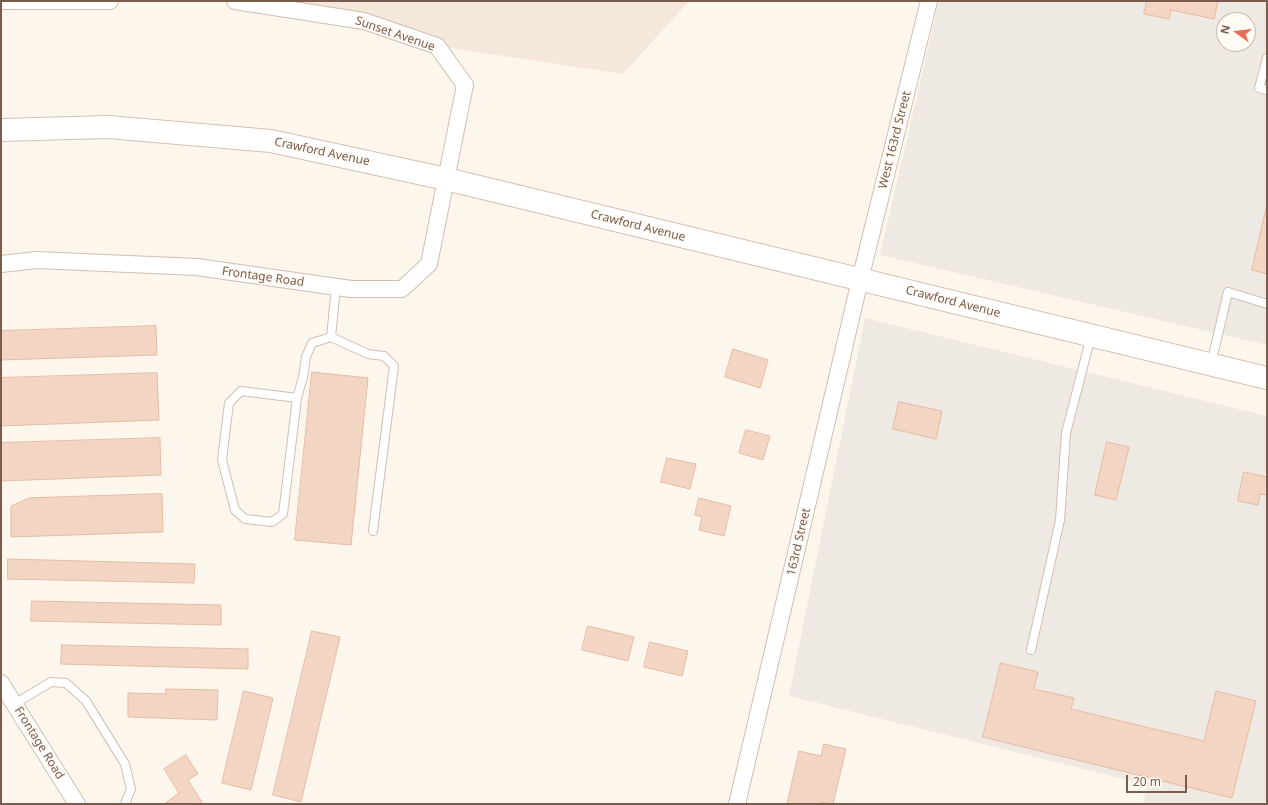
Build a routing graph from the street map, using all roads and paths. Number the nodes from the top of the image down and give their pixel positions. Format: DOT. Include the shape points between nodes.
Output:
graph roads {
  1 [pos="1,1"];
  2 [pos="110,1"];
  3 [pos="235,1"];
  4 [pos="930,1"];
  5 [pos="1267,58"];
  6 [pos="1267,90"];
  7 [pos="1,130"];
  8 [pos="446,179"];
  9 [pos="1,264"];
  10 [pos="860,280"];
  11 [pos="336,287"];
  12 [pos="1267,304"];
  13 [pos="1092,335"];
  14 [pos="331,337"];
  15 [pos="1211,364"];
  16 [pos="1267,378"];
  17 [pos="297,398"];
  18 [pos="373,531"];
  19 [pos="1031,650"];
  20 [pos="1,683"];
  21 [pos="14,704"];
  22 [pos="77,804"];
  23 [pos="125,804"];
  24 [pos="737,804"];
  1 -- 2 [label="street"];
  3 -- 8 [label="street, Sunset Avenue" via="364,21 437,46 465,85"];
  4 -- 10 [label="street, West 163rd Street"];
  5 -- 6 [label="lane" via="1259,88"];
  7 -- 8 [label="main road, Crawford Avenue" via="108,127 270,141"];
  8 -- 10 [label="main road, Crawford Avenue"];
  8 -- 11 [label="street, Frontage Road" via="429,264 402,289"];
  9 -- 11 [label="street, Frontage Road" via="37,260 197,267"];
  10 -- 13 [label="main road, Crawford Avenue"];
  10 -- 24 [label="street, 163rd Street"];
  11 -- 14 [label="lane"];
  12 -- 15 [label="lane" via="1228,292"];
  13 -- 15 [label="main road, Crawford Avenue"];
  13 -- 19 [label="lane" via="1066,432 1060,520"];
  14 -- 17 [label="lane" via="312,343 306,357"];
  14 -- 18 [label="lane" via="368,354 384,356 394,366"];
  15 -- 16 [label="main road, Crawford Avenue"];
  17 -- 17 [label="lane" via="283,514 272,522 245,520 235,510 222,460 229,403 242,391"];
  20 -- 21 [label="street, Frontage Road"];
  21 -- 22 [label="street, Frontage Road"];
  21 -- 23 [label="lane" via="51,682 66,683 86,701 125,764 131,789"];
}
